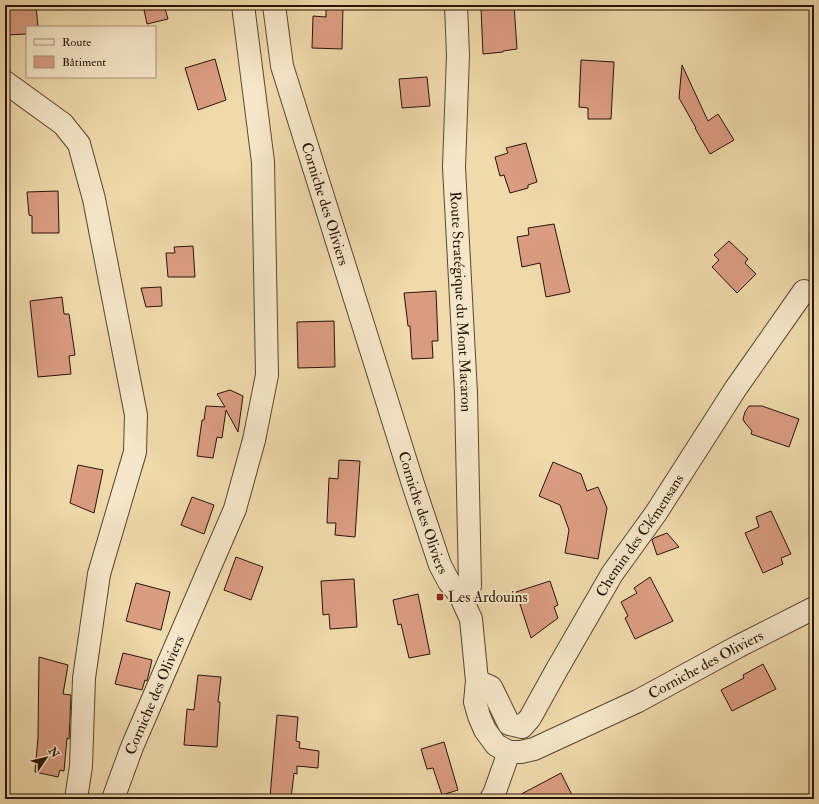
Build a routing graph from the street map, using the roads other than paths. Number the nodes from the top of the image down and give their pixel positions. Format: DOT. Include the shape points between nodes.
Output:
graph roads {
  1 [pos="243,5"];
  2 [pos="274,5"];
  3 [pos="456,5"];
  4 [pos="5,82"];
  5 [pos="804,291"];
  6 [pos="460,595"];
  7 [pos="814,608"];
  8 [pos="477,681"];
  9 [pos="509,752"];
  10 [pos="76,799"];
  11 [pos="113,799"];
  12 [pos="491,799"];
  1 -- 11 [label="street, Corniche des Oliviers" via="263,162 267,375 254,440 235,509 132,747"];
  2 -- 6 [label="street, Corniche des Oliviers" via="282,66 410,477 440,565"];
  3 -- 6 [label="street, Route Stratégique du Mont Macaron" via="458,55 454,167 466,393 470,586"];
  4 -- 10 [label="street" via="63,124 79,144 94,199 136,415 135,452 99,574 84,678 81,766"];
  5 -- 8 [label="street, Chemin des Clémensans" via="736,388 656,513 612,574 530,718 522,727 509,724 491,687"];
  6 -- 8 [label="street, Corniche des Oliviers" via="471,619"];
  7 -- 9 [label="street, Corniche des Oliviers" via="638,701 534,749"];
  8 -- 9 [label="street, Corniche des Oliviers" via="475,702 485,730 496,745"];
  9 -- 12 [label="street"];
}
